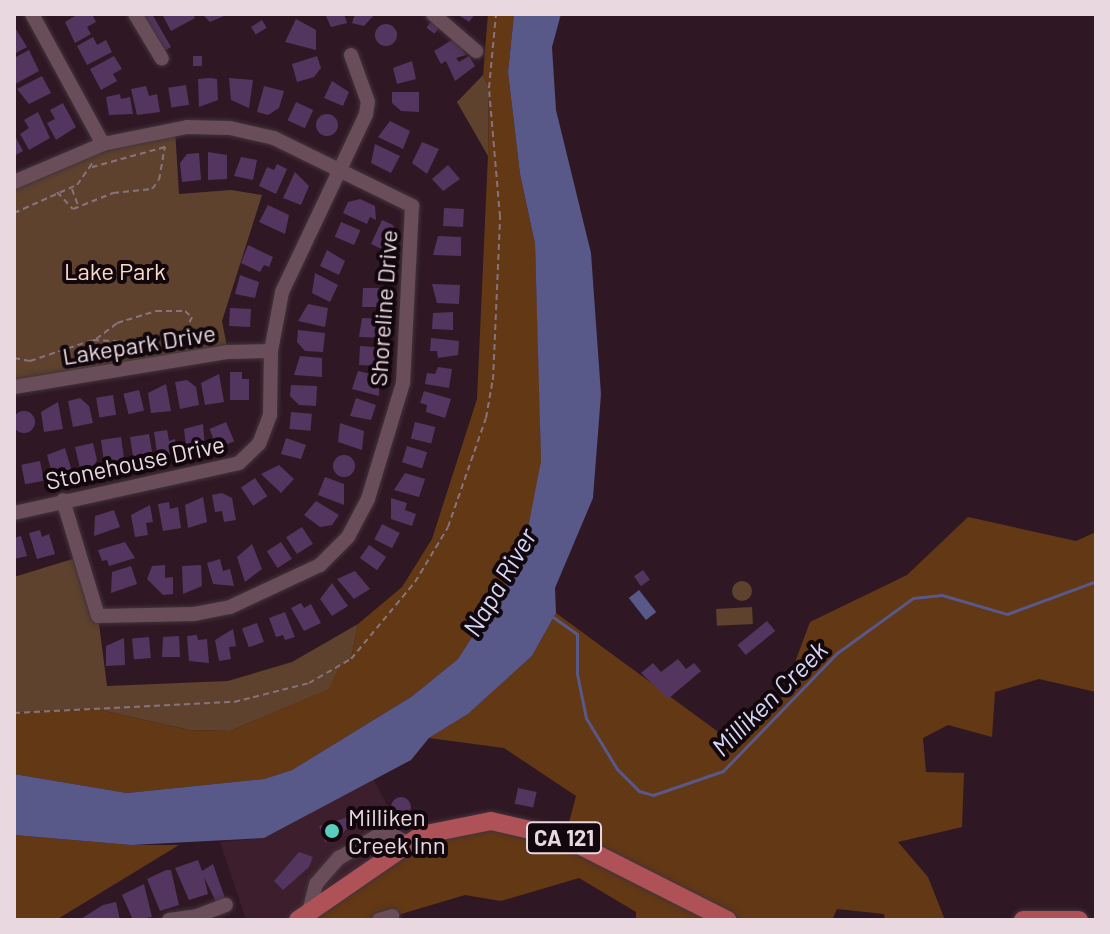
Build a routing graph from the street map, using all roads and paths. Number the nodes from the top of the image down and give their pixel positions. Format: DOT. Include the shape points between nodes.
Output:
graph roads {
  1 [pos="32,14"];
  2 [pos="135,14"];
  3 [pos="433,14"];
  4 [pos="476,51"];
  5 [pos="351,55"];
  6 [pos="162,59"];
  7 [pos="103,144"];
  8 [pos="89,168"];
  9 [pos="339,170"];
  10 [pos="14,182"];
  11 [pos="72,187"];
  12 [pos="57,192"];
  13 [pos="79,208"];
  14 [pos="14,213"];
  15 [pos="185,333"];
  16 [pos="96,340"];
  17 [pos="271,351"];
  18 [pos="228,352"];
  19 [pos="14,358"];
  20 [pos="14,387"];
  21 [pos="63,500"];
  22 [pos="14,513"];
  23 [pos="407,843"];
  24 [pos="226,905"];
  25 [pos="303,916"];
  26 [pos="198,918"];
  27 [pos="169,920"];
  28 [pos="727,920"];
  29 [pos="1023,920"];
  30 [pos="1079,920"];
  1 -- 7 [label="street"];
  2 -- 6 [label="street"];
  3 -- 4 [label="street"];
  5 -- 9 [label="street, Stonehouse Drive" via="368,102"];
  7 -- 8 [label="path"];
  7 -- 9 [label="street" via="187,127 230,128 274,138"];
  7 -- 10 [label="street"];
  8 -- 11 [label="path"];
  8 -- 13 [label="path" via="165,147 159,180 152,189 113,193"];
  9 -- 17 [label="street, Stonehouse Drive" via="282,292"];
  9 -- 21 [label="street, Shoreline Drive" via="412,206 403,383 368,499 348,537 320,565 230,607 195,614 98,616"];
  11 -- 12 [label="path"];
  11 -- 13 [label="path"];
  12 -- 13 [label="path" via="65,204"];
  12 -- 14 [label="path"];
  15 -- 16 [label="path" via="134,342"];
  15 -- 16 [label="path" via="192,317 185,311 156,311 117,323"];
  15 -- 18 [label="path" via="197,331"];
  16 -- 19 [label="path" via="30,361"];
  17 -- 18 [label="street, Lakepark Drive"];
  17 -- 21 [label="street, Stonehouse Drive" via="270,415 259,444 239,463"];
  18 -- 20 [label="street, Lakepark Drive"];
  21 -- 22 [label="street, Stonehouse Drive"];
  23 -- 25 [label="main road, CA 121"];
  23 -- 25 [label="street" via="386,831 339,858 316,884"];
  23 -- 28 [label="main road, CA 121" via="470,822 539,830"];
  24 -- 26 [label="street"];
  26 -- 27 [label="street"];
  29 -- 30 [label="main road"];
}
